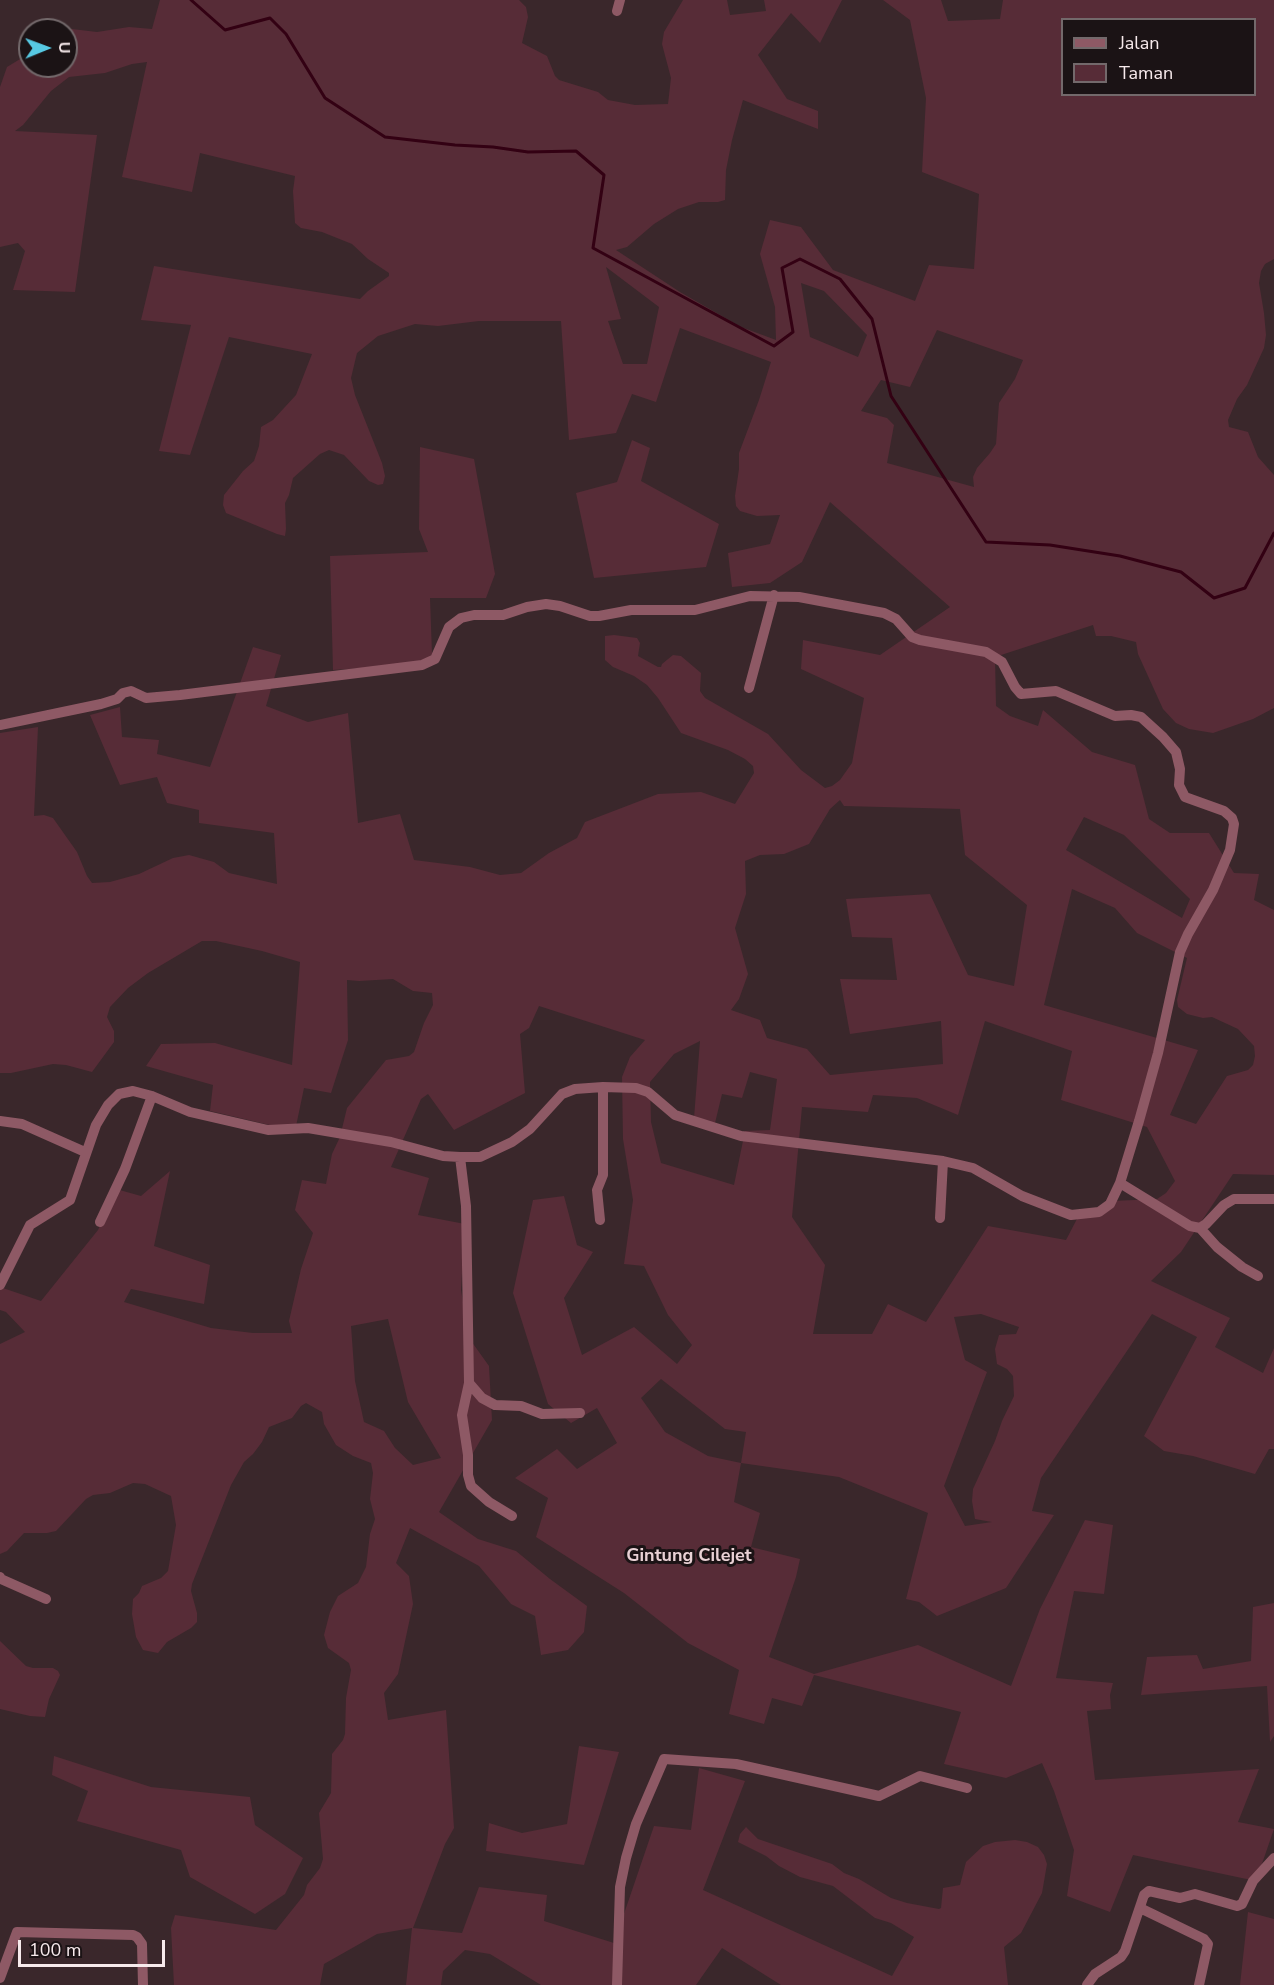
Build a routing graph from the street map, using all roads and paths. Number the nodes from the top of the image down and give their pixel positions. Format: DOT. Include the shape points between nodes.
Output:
graph roads {
  1 [pos="774,596"];
  2 [pos="749,688"];
  3 [pos="0,725"];
  4 [pos="603,1087"];
  5 [pos="152,1096"];
  6 [pos="0,1121"];
  7 [pos="86,1152"];
  8 [pos="460,1157"];
  9 [pos="943,1161"];
  10 [pos="1120,1183"];
  11 [pos="1274,1199"];
  12 [pos="940,1218"];
  13 [pos="600,1220"];
  14 [pos="100,1222"];
  15 [pos="1200,1228"];
  16 [pos="1258,1276"];
  17 [pos="0,1285"];
  18 [pos="469,1383"];
  19 [pos="580,1413"];
  20 [pos="512,1516"];
  21 [pos="0,1577"];
  22 [pos="46,1599"];
  23 [pos="967,1788"];
  24 [pos="1274,1858"];
  25 [pos="1140,1908"];
  26 [pos="0,1978"];
  27 [pos="143,1985"];
  28 [pos="617,1985"];
  29 [pos="1087,1985"];
  30 [pos="1199,1985"];
  1 -- 2 [label="street"];
  1 -- 3 [label="street" via="750,596 695,610 631,610 590,616 546,604 503,615 474,615 454,622 435,659 422,665 180,695 146,698 131,691 101,705"];
  1 -- 10 [label="street" via="884,613 896,619 912,637 994,656 1002,662 1021,694 1056,691 1114,716 1141,717 1176,752 1179,785 1185,797 1232,818 1230,850 1180,952 1158,1053"];
  4 -- 8 [label="street" via="562,1094 530,1129 512,1142 480,1157"];
  4 -- 9 [label="street" via="648,1092 675,1115 741,1136"];
  4 -- 13 [label="street" via="603,1175 597,1190"];
  5 -- 7 [label="street" via="133,1091 119,1094 96,1125"];
  5 -- 8 [label="street" via="190,1112 268,1130 308,1128"];
  5 -- 14 [label="street"];
  6 -- 7 [label="street" via="22,1124"];
  7 -- 17 [label="street" via="70,1200 30,1225"];
  8 -- 18 [label="street" via="466,1206"];
  9 -- 10 [label="street" via="973,1168 1022,1196 1071,1215 1099,1212 1110,1204"];
  9 -- 12 [label="street"];
  10 -- 15 [label="street" via="1190,1226"];
  11 -- 15 [label="street" via="1234,1199"];
  15 -- 16 [label="street" via="1217,1247"];
  18 -- 19 [label="street" via="482,1398 495,1405 521,1406 542,1414"];
  18 -- 20 [label="street" via="462,1415 471,1485"];
  21 -- 22 [label="street"];
  23 -- 28 [label="street" via="920,1776 879,1796 736,1764 664,1759 626,1858 620,1887"];
  24 -- 25 [label="street" via="1238,1906 1195,1894 1180,1898 1152,1891 1144,1895"];
  25 -- 29 [label="street" via="1121,1958 1095,1974"];
  25 -- 30 [label="street" via="1208,1944"];
  26 -- 27 [label="street" via="17,1932 134,1935 142,1944"];
}
